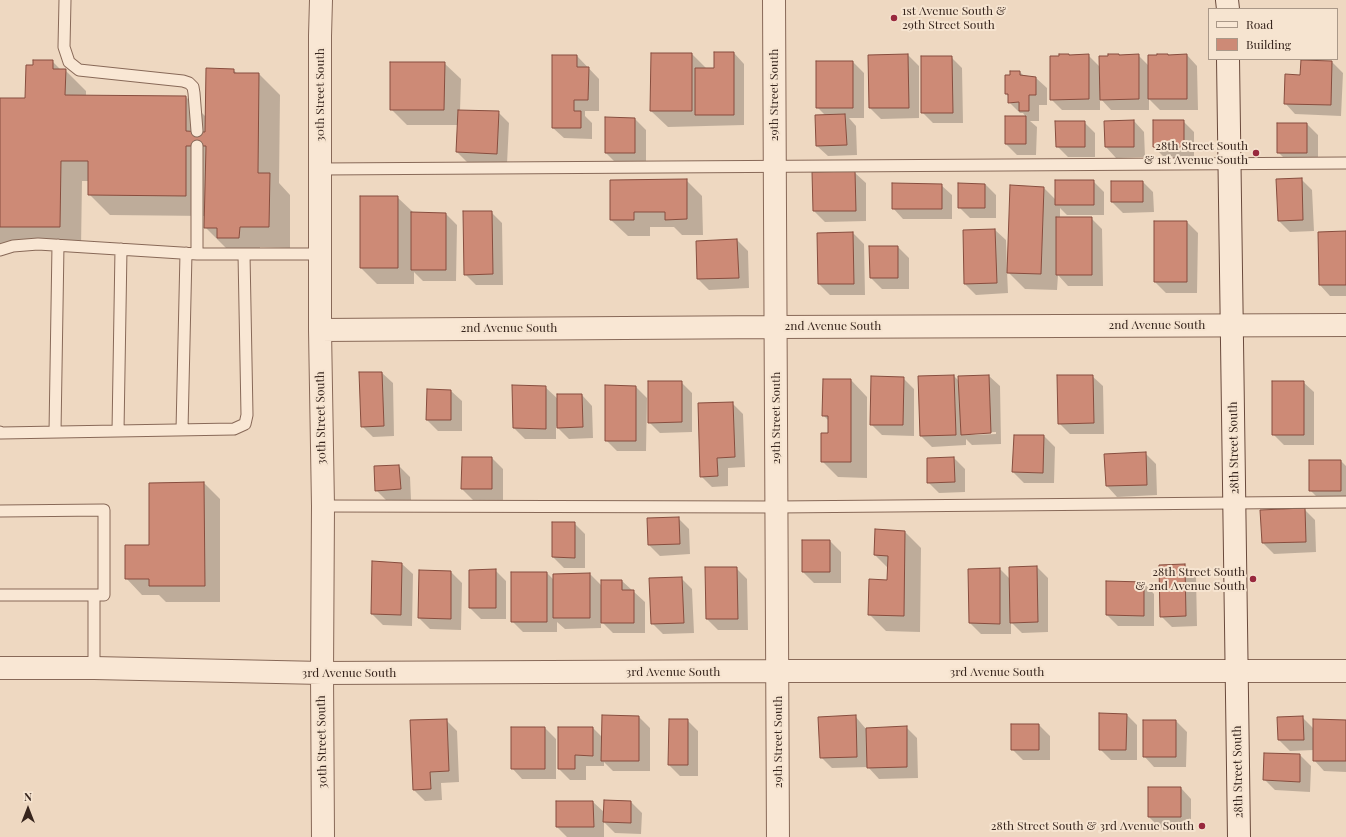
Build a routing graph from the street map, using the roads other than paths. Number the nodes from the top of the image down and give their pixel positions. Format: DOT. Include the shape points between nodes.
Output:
graph roads {
  1 [pos="65,0"];
  2 [pos="321,0"];
  3 [pos="774,0"];
  4 [pos="1228,60"];
  5 [pos="197,131"];
  6 [pos="197,146"];
  7 [pos="1346,163"];
  8 [pos="1230,164"];
  9 [pos="775,167"];
  10 [pos="321,169"];
  11 [pos="58,245"];
  12 [pos="121,249"];
  13 [pos="0,250"];
  14 [pos="191,253"];
  15 [pos="244,254"];
  16 [pos="320,254"];
  17 [pos="1233,324"];
  18 [pos="1346,325"];
  19 [pos="776,326"];
  20 [pos="320,330"];
  21 [pos="182,430"];
  22 [pos="118,431"];
  23 [pos="0,432"];
  24 [pos="55,432"];
  25 [pos="1235,502"];
  26 [pos="1346,502"];
  27 [pos="323,506"];
  28 [pos="777,507"];
  29 [pos="0,511"];
  30 [pos="94,594"];
  31 [pos="0,595"];
  32 [pos="0,668"];
  33 [pos="94,668"];
  34 [pos="777,671"];
  35 [pos="1346,671"];
  36 [pos="1237,672"];
  37 [pos="322,673"];
  38 [pos="323,837"];
  39 [pos="778,837"];
  40 [pos="1239,837"];
  1 -- 5 [label="lane" via="64,47 69,62 79,70 189,83 193,87"];
  2 -- 10 [label="street, 30th Street South"];
  3 -- 9 [label="street, 29th Street South"];
  4 -- 8 [label="street, 28th Street South"];
  6 -- 14 [label="lane"];
  7 -- 8 [label="lane"];
  8 -- 9 [label="lane"];
  8 -- 17 [label="street, 28th Street South"];
  9 -- 10 [label="lane"];
  9 -- 19 [label="street, 29th Street South"];
  10 -- 16 [label="street, 30th Street South"];
  11 -- 12 [label="lane"];
  11 -- 13 [label="lane" via="13,246"];
  11 -- 24 [label="lane"];
  12 -- 14 [label="lane"];
  12 -- 22 [label="lane"];
  14 -- 15 [label="lane"];
  14 -- 21 [label="lane"];
  15 -- 16 [label="lane"];
  15 -- 21 [label="lane" via="247,415 245,424 234,429"];
  16 -- 20 [label="street, 30th Street South"];
  17 -- 18 [label="street, 2nd Avenue South"];
  17 -- 19 [label="street, 2nd Avenue South"];
  17 -- 25 [label="street, 28th Street South"];
  19 -- 20 [label="street, 2nd Avenue South"];
  19 -- 28 [label="street, 29th Street South"];
  20 -- 27 [label="street, 30th Street South"];
  21 -- 22 [label="lane"];
  22 -- 24 [label="lane"];
  23 -- 24 [label="lane"];
  25 -- 26 [label="lane"];
  25 -- 28 [label="lane"];
  25 -- 36 [label="street, 28th Street South"];
  27 -- 28 [label="lane"];
  27 -- 37 [label="street, 30th Street South"];
  28 -- 34 [label="street, 29th Street South"];
  29 -- 30 [label="lane" via="104,510 104,594"];
  30 -- 31 [label="lane"];
  30 -- 33 [label="lane"];
  32 -- 33 [label="street, 3rd Avenue South"];
  33 -- 37 [label="street, 3rd Avenue South"];
  34 -- 36 [label="street, 3rd Avenue South"];
  34 -- 37 [label="street, 3rd Avenue South"];
  34 -- 39 [label="street, 29th Street South"];
  35 -- 36 [label="street, 3rd Avenue South"];
  36 -- 40 [label="street, 28th Street South"];
  37 -- 38 [label="street, 30th Street South"];
}
